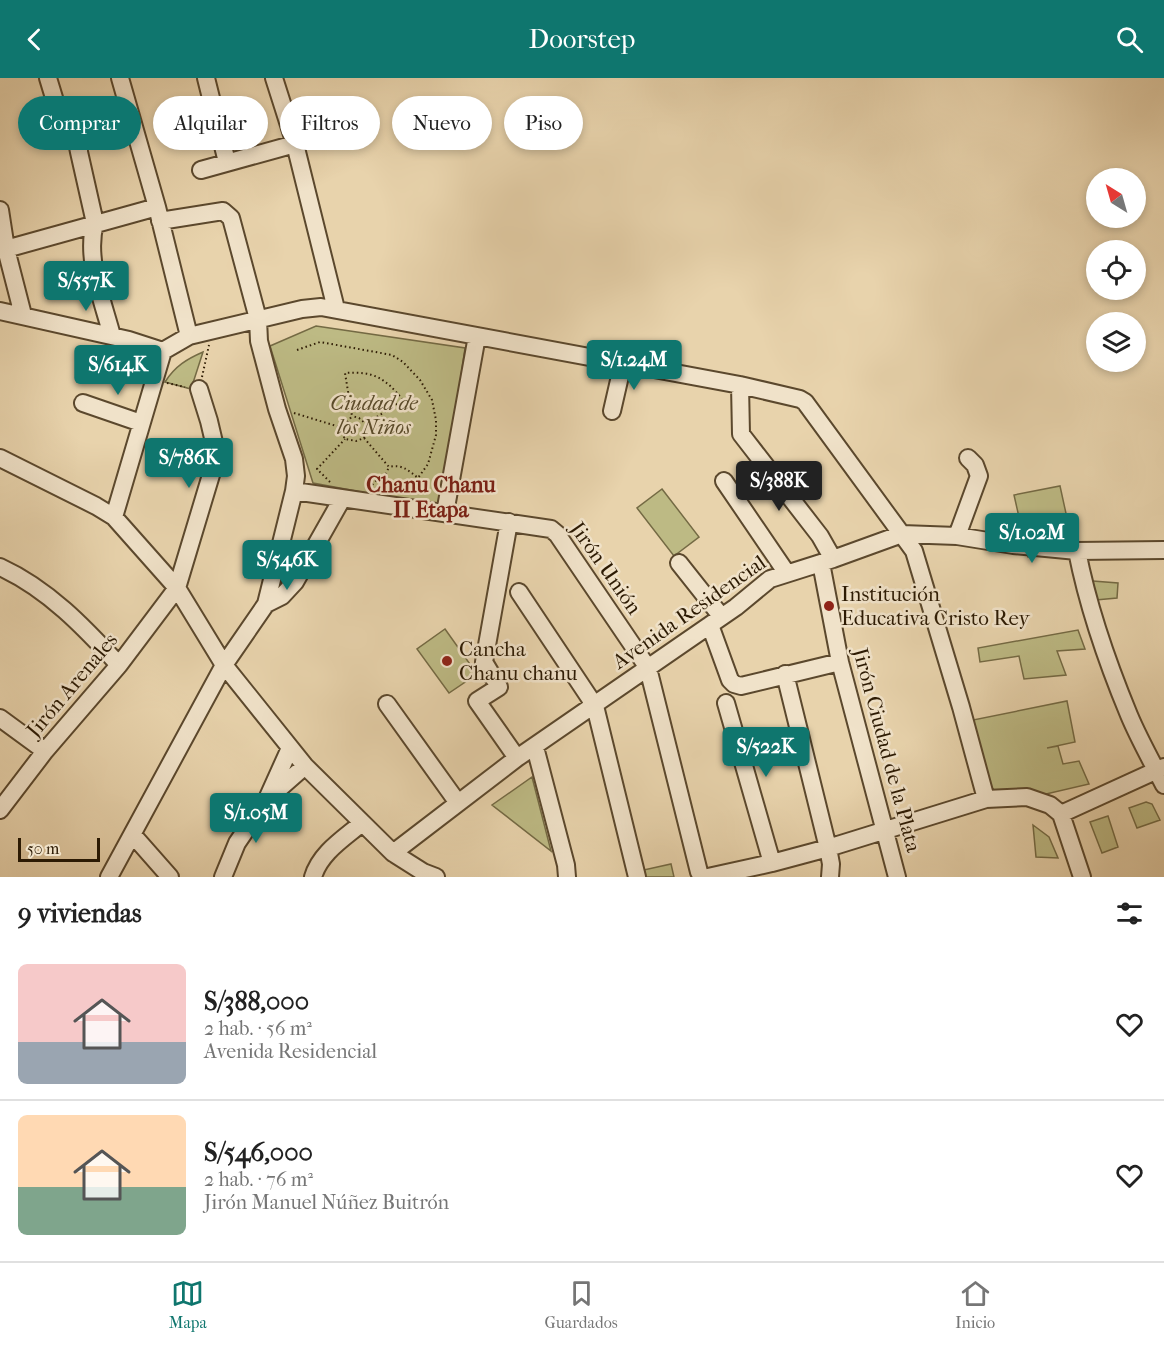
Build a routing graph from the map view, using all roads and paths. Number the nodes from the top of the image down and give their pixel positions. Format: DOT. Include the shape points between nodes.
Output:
graph roads {
  1 [pos="48,78"];
  2 [pos="120,78"];
  3 [pos="206,78"];
  4 [pos="274,78"];
  5 [pos="280,97"];
  6 [pos="280,148"];
  7 [pos="296,150"];
  8 [pos="227,162"];
  9 [pos="201,170"];
  10 [pos="0,210"];
  11 [pos="158,214"];
  12 [pos="95,223"];
  13 [pos="6,249"];
  14 [pos="336,309"];
  15 [pos="0,311"];
  16 [pos="23,315"];
  17 [pos="258,319"];
  18 [pos="212,330"];
  19 [pos="112,336"];
  20 [pos="189,336"];
  21 [pos="477,336"];
  22 [pos="297,350"];
  23 [pos="163,351"];
  24 [pos="623,363"];
  25 [pos="153,381"];
  26 [pos="740,385"];
  27 [pos="199,389"];
  28 [pos="83,403"];
  29 [pos="276,408"];
  30 [pos="612,411"];
  31 [pos="352,416"];
  32 [pos="141,423"];
  33 [pos="366,424"];
  34 [pos="343,428"];
  35 [pos="364,438"];
  36 [pos="345,439"];
  37 [pos="0,458"];
  38 [pos="968,458"];
  39 [pos="308,467"];
  40 [pos="389,467"];
  41 [pos="317,469"];
  42 [pos="384,478"];
  43 [pos="418,478"];
  44 [pos="724,481"];
  45 [pos="362,489"];
  46 [pos="294,491"];
  47 [pos="339,492"];
  48 [pos="390,496"];
  49 [pos="400,496"];
  50 [pos="445,513"];
  51 [pos="114,517"];
  52 [pos="509,522"];
  53 [pos="902,534"];
  54 [pos="957,536"];
  55 [pos="1164,550"];
  56 [pos="1077,551"];
  57 [pos="827,561"];
  58 [pos="680,563"];
  59 [pos="0,567"];
  60 [pos="786,572"];
  61 [pos="177,588"];
  62 [pos="519,592"];
  63 [pos="266,604"];
  64 [pos="715,620"];
  65 [pos="840,662"];
  66 [pos="224,665"];
  67 [pos="119,666"];
  68 [pos="648,668"];
  69 [pos="785,675"];
  70 [pos="726,703"];
  71 [pos="387,704"];
  72 [pos="595,706"];
  73 [pos="0,718"];
  74 [pos="535,747"];
  75 [pos="290,748"];
  76 [pos="45,751"];
  77 [pos="517,758"];
  78 [pos="305,766"];
  79 [pos="1162,774"];
  80 [pos="267,799"];
  81 [pos="986,799"];
  82 [pos="458,803"];
  83 [pos="0,810"];
  84 [pos="1061,814"];
  85 [pos="362,823"];
  86 [pos="885,832"];
  87 [pos="133,835"];
  88 [pos="828,848"];
  89 [pos="393,853"];
  90 [pos="772,863"];
  91 [pos="426,875"];
  92 [pos="109,877"];
  93 [pos="170,877"];
  94 [pos="223,877"];
  95 [pos="314,877"];
  96 [pos="567,877"];
  97 [pos="637,877"];
  98 [pos="702,877"];
  99 [pos="708,877"];
  100 [pos="830,877"];
  101 [pos="897,877"];
  102 [pos="1082,877"];
  1 -- 12 [label="street" via="65,134 76,142"];
  2 -- 11 [label="street"];
  3 -- 8 [label="street"];
  4 -- 5 [label="street"];
  6 -- 8 [label="street"];
  7 -- 14 [label="street"];
  8 -- 9 [label="street"];
  10 -- 13 [label="street"];
  11 -- 12 [label="street"];
  11 -- 17 [label="street" via="229,214"];
  11 -- 20 [label="street"];
  12 -- 13 [label="street"];
  12 -- 19 [label="street" via="94,267"];
  13 -- 16 [label="street"];
  14 -- 17 [label="street" via="302,309"];
  14 -- 21 [label="street"];
  15 -- 16 [label="street"];
  16 -- 19 [label="street"];
  17 -- 18 [label="street"];
  17 -- 29 [label="street" via="259,341"];
  18 -- 20 [label="street"];
  18 -- 27 [label="path"];
  19 -- 23 [label="street"];
  20 -- 23 [label="street"];
  21 -- 24 [label="street"];
  21 -- 50 [label="street"];
  22 -- 43 [label="path" via="320,342 392,355 403,362 432,400 436,420 428,464"];
  23 -- 25 [label="street"];
  24 -- 26 [label="street"];
  24 -- 30 [label="street"];
  25 -- 27 [label="path"];
  25 -- 32 [label="street"];
  26 -- 53 [label="street" via="805,402"];
  26 -- 57 [label="street, Jirón Ciudad de la Plata" via="741,434 820,536"];
  27 -- 61 [label="street, Jirón Arenales" via="217,455"];
  28 -- 32 [label="street"];
  29 -- 34 [label="path"];
  29 -- 46 [label="street" via="294,459"];
  31 -- 33 [label="path"];
  31 -- 33 [label="path" via="345,373 375,375 403,400"];
  31 -- 34 [label="path"];
  32 -- 51 [label="street"];
  33 -- 35 [label="path"];
  34 -- 36 [label="path"];
  35 -- 36 [label="path"];
  35 -- 40 [label="path"];
  36 -- 41 [label="path"];
  37 -- 51 [label="street"];
  38 -- 54 [label="street" via="979,476"];
  39 -- 41 [label="path"];
  40 -- 42 [label="path"];
  40 -- 43 [label="path" via="406,468"];
  41 -- 47 [label="path"];
  42 -- 45 [label="path"];
  42 -- 48 [label="path"];
  43 -- 49 [label="path"];
  44 -- 60 [label="street"];
  46 -- 47 [label="street, Jirón Unión"];
  46 -- 63 [label="street"];
  47 -- 50 [label="street, Jirón Unión"];
  47 -- 63 [label="street" via="295,582 282,596"];
  50 -- 52 [label="street, Jirón Unión"];
  51 -- 61 [label="street"];
  52 -- 68 [label="street, Jirón Unión" via="551,529 557,534"];
  52 -- 77 [label="street" via="484,662 499,687 477,700"];
  53 -- 54 [label="street, Avenida Residencial"];
  53 -- 57 [label="street, Avenida Residencial"];
  53 -- 81 [label="street" via="914,551"];
  54 -- 56 [label="street, Avenida Residencial"];
  55 -- 56 [label="street, Avenida Residencial"];
  56 -- 79 [label="street" via="1104,651 1129,716"];
  57 -- 60 [label="street, Avenida Residencial"];
  57 -- 65 [label="street, Jirón Ciudad de la Plata"];
  58 -- 64 [label="street"];
  59 -- 67 [label="street" via="36,586 86,630"];
  60 -- 64 [label="street, Avenida Residencial" via="770,579"];
  61 -- 66 [label="street"];
  61 -- 67 [label="street, Jirón Arenales"];
  62 -- 72 [label="street"];
  63 -- 66 [label="street"];
  64 -- 68 [label="street, Avenida Residencial"];
  64 -- 69 [label="street" via="734,684 741,686"];
  65 -- 69 [label="street"];
  65 -- 86 [label="street, Jirón Ciudad de la Plata"];
  66 -- 75 [label="street"];
  66 -- 87 [label="street"];
  67 -- 76 [label="street, Jirón Arenales"];
  68 -- 72 [label="street, Avenida Residencial"];
  68 -- 98 [label="street, Jirón Unión"];
  69 -- 88 [label="street"];
  70 -- 90 [label="street"];
  71 -- 82 [label="street"];
  72 -- 74 [label="street, Avenida Residencial"];
  72 -- 97 [label="street"];
  73 -- 76 [label="street"];
  74 -- 77 [label="street, Avenida Residencial"];
  74 -- 96 [label="street"];
  75 -- 78 [label="street"];
  75 -- 80 [label="street"];
  76 -- 83 [label="street, Jirón Arenales"];
  77 -- 82 [label="street, Avenida Residencial"];
  78 -- 80 [label="street"];
  78 -- 85 [label="street"];
  79 -- 84 [label="street"];
  80 -- 94 [label="street" via="237,843"];
  81 -- 84 [label="street" via="1027,797 1050,805"];
  81 -- 86 [label="street"];
  82 -- 89 [label="street, Avenida Residencial"];
  84 -- 102 [label="street"];
  85 -- 89 [label="street"];
  85 -- 95 [label="street" via="326,853"];
  86 -- 88 [label="street"];
  86 -- 101 [label="street, Jirón Ciudad de la Plata"];
  87 -- 92 [label="street"];
  87 -- 93 [label="street"];
  88 -- 90 [label="street"];
  88 -- 100 [label="street"];
  89 -- 91 [label="street"];
  90 -- 99 [label="street"];
}
